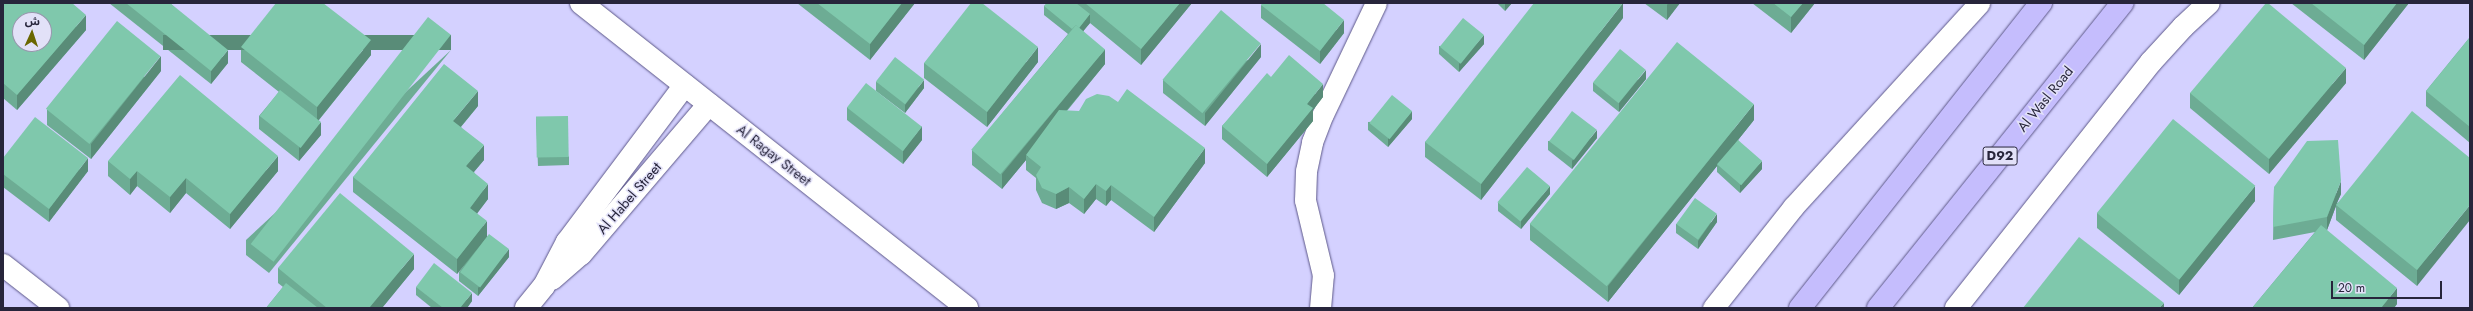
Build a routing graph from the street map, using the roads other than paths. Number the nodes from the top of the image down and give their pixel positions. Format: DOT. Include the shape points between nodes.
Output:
graph roads {
  1 [pos="581,3"];
  2 [pos="1376,3"];
  3 [pos="1980,3"];
  4 [pos="2041,3"];
  5 [pos="2122,3"];
  6 [pos="2209,3"];
  7 [pos="685,86"];
  8 [pos="709,104"];
  9 [pos="3,265"];
  10 [pos="544,286"];
  11 [pos="58,308"];
  12 [pos="526,308"];
  13 [pos="967,308"];
  14 [pos="1320,308"];
  15 [pos="1713,308"];
  16 [pos="1800,308"];
  17 [pos="1878,308"];
  18 [pos="1956,308"];
  1 -- 7 [label="street, Al Ragay Street"];
  2 -- 14 [label="lane" via="1323,114 1312,142 1306,171 1305,200 1322,275"];
  3 -- 15 [label="lane" via="1793,207"];
  4 -- 16 [label="main road"];
  5 -- 17 [label="main road, Al Wasl Road / D92"];
  6 -- 18 [label="street" via="2151,62"];
  7 -- 8 [label="street, Al Ragay Street"];
  7 -- 10 [label="street, Al Habel Street" via="567,242"];
  8 -- 10 [label="street, Al Habel Street" via="581,254"];
  8 -- 13 [label="street, Al Ragay Street"];
  9 -- 11 [label="street"];
  10 -- 12 [label="street, Al Habel Street"];
}
